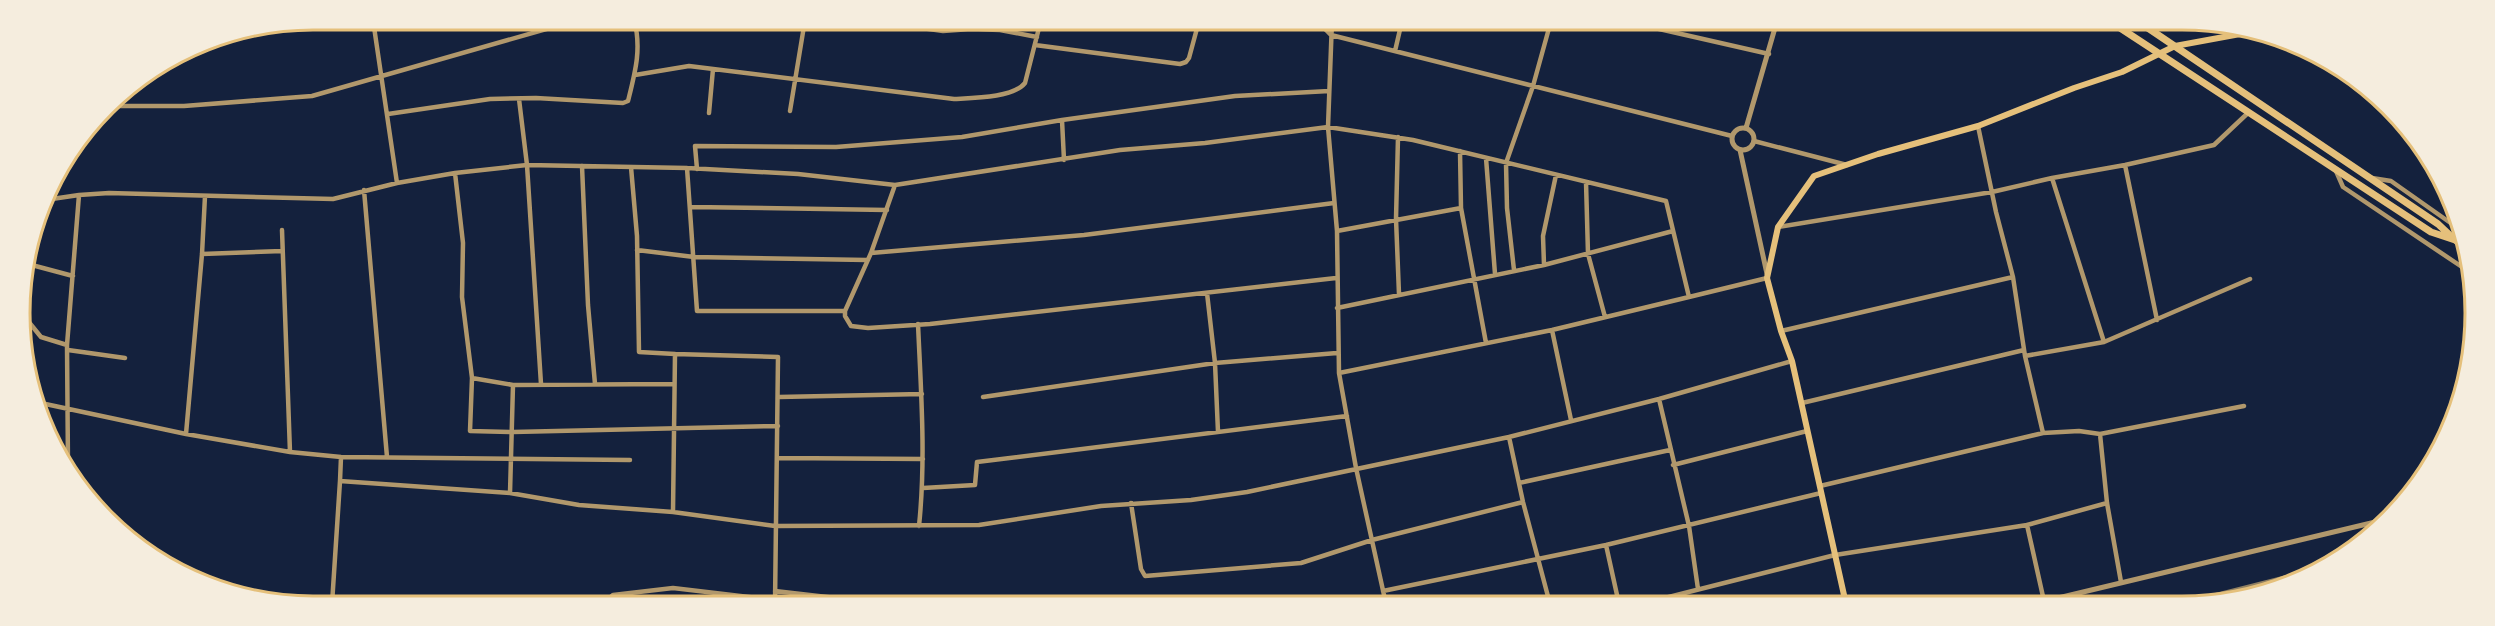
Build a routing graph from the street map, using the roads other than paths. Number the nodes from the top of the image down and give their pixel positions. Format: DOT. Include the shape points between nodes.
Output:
graph roads {
  1 [pos="374,30"];
  2 [pos="543,30"];
  3 [pos="637,30"];
  4 [pos="803,30"];
  5 [pos="936,30"];
  6 [pos="956,30"];
  7 [pos="1000,30"];
  8 [pos="1039,30"];
  9 [pos="1197,30"];
  10 [pos="1326,30"];
  11 [pos="1331,30"];
  12 [pos="1400,30"];
  13 [pos="1549,30"];
  14 [pos="1664,30"];
  15 [pos="1775,30"];
  16 [pos="2123,30"];
  17 [pos="2151,30"];
  18 [pos="1331,35"];
  19 [pos="2236,35"];
  20 [pos="1037,37"];
  21 [pos="1035,45"];
  22 [pos="2175,46"];
  23 [pos="1395,51"];
  24 [pos="1769,54"];
  25 [pos="2159,54"];
  26 [pos="713,69"];
  27 [pos="635,75"];
  28 [pos="380,76"];
  29 [pos="795,79"];
  30 [pos="1533,86"];
  31 [pos="1329,91"];
  32 [pos="519,99"];
  33 [pos="120,106"];
  34 [pos="790,111"];
  35 [pos="2250,111"];
  36 [pos="709,113"];
  37 [pos="388,114"];
  38 [pos="1062,120"];
  39 [pos="1978,126"];
  40 [pos="1328,127"];
  41 [pos="1746,128"];
  42 [pos="1732,136"];
  43 [pos="1398,137"];
  44 [pos="1754,141"];
  45 [pos="1740,150"];
  46 [pos="1460,151"];
  47 [pos="1486,158"];
  48 [pos="1064,160"];
  49 [pos="1506,163"];
  50 [pos="527,165"];
  51 [pos="1847,165"];
  52 [pos="2125,165"];
  53 [pos="582,166"];
  54 [pos="630,167"];
  55 [pos="2334,167"];
  56 [pos="687,168"];
  57 [pos="697,169"];
  58 [pos="455,173"];
  59 [pos="1556,175"];
  60 [pos="2369,177"];
  61 [pos="2052,178"];
  62 [pos="1586,182"];
  63 [pos="397,183"];
  64 [pos="896,185"];
  65 [pos="364,190"];
  66 [pos="1992,192"];
  67 [pos="79,195"];
  68 [pos="205,196"];
  69 [pos="55,199"];
  70 [pos="1334,203"];
  71 [pos="691,207"];
  72 [pos="1461,208"];
  73 [pos="887,210"];
  74 [pos="1396,219"];
  75 [pos="2450,223"];
  76 [pos="1778,227"];
  77 [pos="282,230"];
  78 [pos="1336,231"];
  79 [pos="1673,231"];
  80 [pos="2455,240"];
  81 [pos="637,250"];
  82 [pos="282,251"];
  83 [pos="871,253"];
  84 [pos="202,254"];
  85 [pos="1588,254"];
  86 [pos="694,257"];
  87 [pos="867,260"];
  88 [pos="1544,265"];
  89 [pos="34,266"];
  90 [pos="2461,267"];
  91 [pos="1514,270"];
  92 [pos="1495,274"];
  93 [pos="73,276"];
  94 [pos="2013,277"];
  95 [pos="1336,278"];
  96 [pos="1767,278"];
  97 [pos="1474,279"];
  98 [pos="2250,279"];
  99 [pos="1207,294"];
  100 [pos="1399,294"];
  101 [pos="1689,297"];
  102 [pos="1337,308"];
  103 [pos="845,311"];
  104 [pos="1605,317"];
  105 [pos="2157,320"];
  106 [pos="31,324"];
  107 [pos="918,324"];
  108 [pos="1552,330"];
  109 [pos="1781,331"];
  110 [pos="2104,342"];
  111 [pos="1486,343"];
  112 [pos="68,348"];
  113 [pos="2024,350"];
  114 [pos="1337,353"];
  115 [pos="675,354"];
  116 [pos="2025,356"];
  117 [pos="125,358"];
  118 [pos="1792,361"];
  119 [pos="1215,363"];
  120 [pos="1339,372"];
  121 [pos="472,378"];
  122 [pos="541,384"];
  123 [pos="595,384"];
  124 [pos="674,384"];
  125 [pos="513,385"];
  126 [pos="922,394"];
  127 [pos="983,397"];
  128 [pos="779,398"];
  129 [pos="1659,399"];
  130 [pos="1802,403"];
  131 [pos="45,404"];
  132 [pos="2244,406"];
  133 [pos="67,410"];
  134 [pos="1347,417"];
  135 [pos="1571,420"];
  136 [pos="778,426"];
  137 [pos="674,429"];
  138 [pos="1808,430"];
  139 [pos="513,432"];
  140 [pos="1218,432"];
  141 [pos="2043,433"];
  142 [pos="186,434"];
  143 [pos="2100,434"];
  144 [pos="1509,437"];
  145 [pos="1670,450"];
  146 [pos="67,452"];
  147 [pos="290,452"];
  148 [pos="387,457"];
  149 [pos="341,458"];
  150 [pos="777,458"];
  151 [pos="923,459"];
  152 [pos="511,460"];
  153 [pos="630,460"];
  154 [pos="1673,465"];
  155 [pos="1356,468"];
  156 [pos="340,481"];
  157 [pos="1519,483"];
  158 [pos="923,488"];
  159 [pos="1820,489"];
  160 [pos="510,493"];
  161 [pos="1522,502"];
  162 [pos="1131,503"];
  163 [pos="2107,503"];
  164 [pos="673,512"];
  165 [pos="2372,523"];
  166 [pos="2027,525"];
  167 [pos="775,526"];
  168 [pos="918,526"];
  169 [pos="1689,526"];
  170 [pos="1372,540"];
  171 [pos="1606,545"];
  172 [pos="1835,555"];
  173 [pos="1537,558"];
  174 [pos="2121,582"];
  175 [pos="1698,589"];
  176 [pos="775,591"];
  177 [pos="1383,591"];
  178 [pos="333,596"];
  179 [pos="613,596"];
  180 [pos="731,596"];
  181 [pos="775,596"];
  182 [pos="831,596"];
  183 [pos="1384,596"];
  184 [pos="1548,596"];
  185 [pos="1617,596"];
  186 [pos="1672,596"];
  187 [pos="1844,596"];
  188 [pos="2043,596"];
  189 [pos="2064,596"];
  1 -- 28 [label="street"];
  2 -- 28 [label="street"];
  3 -- 27 [label="street" via="639,51"];
  4 -- 29 [label="street"];
  5 -- 6 [label="street"];
  7 -- 20 [label="street"];
  8 -- 20 [label="street"];
  9 -- 21 [label="street" via="1190,58 1180,64"];
  10 -- 18 [label="street"];
  11 -- 18 [label="street"];
  12 -- 23 [label="street"];
  13 -- 30 [label="street"];
  14 -- 24 [label="street"];
  15 -- 24 [label="street"];
  16 -- 25 [label="main road"];
  17 -- 22 [label="main road"];
  18 -- 23 [label="street"];
  18 -- 31 [label="street"];
  19 -- 22 [label="main road"];
  20 -- 21 [label="street"];
  21 -- 29 [label="street" via="1021,88 974,98 954,99"];
  22 -- 25 [label="main road"];
  22 -- 60 [label="main road"];
  23 -- 30 [label="street"];
  24 -- 41 [label="street"];
  25 -- 35 [label="main road"];
  25 -- 39 [label="main road" via="2122,72"];
  26 -- 27 [label="street" via="689,66"];
  26 -- 29 [label="street"];
  26 -- 36 [label="street"];
  27 -- 32 [label="street" via="628,101 623,104"];
  28 -- 33 [label="street" via="312,96 184,106"];
  28 -- 37 [label="street"];
  29 -- 34 [label="street"];
  30 -- 42 [label="street"];
  30 -- 49 [label="street"];
  31 -- 38 [label="street" via="1235,96"];
  31 -- 40 [label="street"];
  32 -- 37 [label="street" via="490,99"];
  32 -- 50 [label="street"];
  35 -- 52 [label="street" via="2214,145"];
  35 -- 55 [label="main road"];
  37 -- 63 [label="street"];
  38 -- 48 [label="street"];
  38 -- 57 [label="street" via="962,137 836,147 695,146"];
  39 -- 51 [label="main road"];
  39 -- 66 [label="street"];
  40 -- 43 [label="street"];
  40 -- 48 [label="street"];
  40 -- 70 [label="street"];
  41 -- 42 [label="street" via="1737,129"];
  41 -- 44 [label="street"];
  42 -- 45 [label="street" via="1733,145"];
  43 -- 46 [label="street"];
  43 -- 74 [label="street"];
  44 -- 45 [label="street" via="1749,148"];
  44 -- 51 [label="street"];
  45 -- 96 [label="street"];
  46 -- 47 [label="street"];
  46 -- 72 [label="street"];
  47 -- 49 [label="street"];
  47 -- 92 [label="street"];
  48 -- 64 [label="street"];
  49 -- 59 [label="street"];
  49 -- 91 [label="street" via="1506,208"];
  50 -- 53 [label="street"];
  50 -- 58 [label="street"];
  50 -- 122 [label="street"];
  51 -- 76 [label="main road" via="1814,176"];
  52 -- 61 [label="street"];
  52 -- 105 [label="street"];
  53 -- 54 [label="street"];
  53 -- 123 [label="street"];
  54 -- 56 [label="street"];
  54 -- 81 [label="street"];
  55 -- 80 [label="main road" via="2432,232"];
  55 -- 90 [label="street" via="2343,187"];
  56 -- 57 [label="street"];
  56 -- 71 [label="street"];
  57 -- 64 [label="street" via="798,174"];
  58 -- 63 [label="street"];
  58 -- 121 [label="street" via="463,243 462,297"];
  59 -- 62 [label="street"];
  59 -- 88 [label="street" via="1544,236"];
  60 -- 75 [label="street" via="2391,182"];
  60 -- 80 [label="main road"];
  61 -- 66 [label="street"];
  61 -- 110 [label="street"];
  62 -- 79 [label="street" via="1666,201"];
  62 -- 85 [label="street"];
  63 -- 65 [label="street"];
  64 -- 73 [label="street"];
  65 -- 68 [label="street" via="315,200"];
  65 -- 148 [label="street"];
  66 -- 76 [label="street"];
  66 -- 94 [label="street"];
  67 -- 68 [label="street"];
  67 -- 69 [label="street"];
  67 -- 93 [label="street"];
  68 -- 84 [label="street"];
  70 -- 78 [label="street"];
  70 -- 83 [label="street" via="1084,235"];
  71 -- 73 [label="street"];
  71 -- 86 [label="street"];
  72 -- 74 [label="street"];
  72 -- 97 [label="street"];
  73 -- 83 [label="street"];
  74 -- 78 [label="street"];
  74 -- 100 [label="street"];
  76 -- 96 [label="main road"];
  77 -- 82 [label="street"];
  78 -- 95 [label="street"];
  79 -- 85 [label="street"];
  79 -- 101 [label="street"];
  81 -- 86 [label="street"];
  81 -- 115 [label="street" via="639,352"];
  82 -- 84 [label="street"];
  82 -- 147 [label="street"];
  83 -- 87 [label="street"];
  84 -- 142 [label="street"];
  85 -- 88 [label="street"];
  85 -- 104 [label="street"];
  86 -- 87 [label="street"];
  86 -- 103 [label="street" via="697,311"];
  87 -- 103 [label="street"];
  88 -- 91 [label="street"];
  89 -- 93 [label="street"];
  91 -- 92 [label="street"];
  92 -- 97 [label="street"];
  93 -- 112 [label="street"];
  94 -- 109 [label="street"];
  94 -- 113 [label="street"];
  95 -- 99 [label="street"];
  95 -- 102 [label="street"];
  96 -- 101 [label="street"];
  96 -- 109 [label="main road"];
  97 -- 100 [label="street"];
  97 -- 111 [label="street"];
  98 -- 105 [label="street"];
  99 -- 107 [label="street"];
  99 -- 119 [label="street"];
  100 -- 102 [label="street"];
  101 -- 104 [label="street"];
  102 -- 114 [label="street"];
  103 -- 107 [label="street" via="850,326"];
  104 -- 108 [label="street"];
  105 -- 110 [label="street"];
  106 -- 112 [label="street" via="41,337"];
  107 -- 126 [label="street"];
  108 -- 111 [label="street"];
  108 -- 135 [label="street"];
  109 -- 118 [label="main road"];
  110 -- 116 [label="street"];
  111 -- 120 [label="street"];
  112 -- 117 [label="street"];
  112 -- 133 [label="street"];
  113 -- 116 [label="street"];
  113 -- 130 [label="street"];
  114 -- 119 [label="street"];
  114 -- 120 [label="street"];
  115 -- 124 [label="street"];
  115 -- 128 [label="street" via="778,357"];
  116 -- 141 [label="street"];
  118 -- 129 [label="street"];
  118 -- 130 [label="main road"];
  119 -- 127 [label="street"];
  119 -- 140 [label="street"];
  120 -- 134 [label="street"];
  121 -- 125 [label="street"];
  121 -- 139 [label="street" via="470,431"];
  122 -- 123 [label="street"];
  122 -- 125 [label="street"];
  123 -- 124 [label="street"];
  124 -- 137 [label="street"];
  125 -- 139 [label="street"];
  126 -- 128 [label="street"];
  126 -- 151 [label="street"];
  128 -- 136 [label="street"];
  129 -- 135 [label="street"];
  129 -- 145 [label="street"];
  130 -- 138 [label="main road"];
  131 -- 133 [label="street"];
  132 -- 143 [label="street"];
  133 -- 142 [label="street"];
  133 -- 146 [label="street"];
  134 -- 140 [label="street"];
  134 -- 155 [label="street"];
  135 -- 144 [label="street"];
  136 -- 137 [label="street"];
  136 -- 150 [label="street"];
  137 -- 139 [label="street"];
  137 -- 164 [label="street"];
  138 -- 154 [label="street"];
  138 -- 159 [label="main road"];
  139 -- 152 [label="street"];
  140 -- 158 [label="street" via="977,462 975,485"];
  141 -- 143 [label="street"];
  141 -- 159 [label="street"];
  142 -- 147 [label="street"];
  143 -- 163 [label="street"];
  144 -- 155 [label="street"];
  144 -- 157 [label="street"];
  145 -- 154 [label="street"];
  145 -- 157 [label="street"];
  147 -- 149 [label="street"];
  148 -- 149 [label="street"];
  148 -- 152 [label="street"];
  149 -- 156 [label="street"];
  150 -- 151 [label="street"];
  150 -- 167 [label="street"];
  151 -- 158 [label="street"];
  152 -- 153 [label="street"];
  152 -- 160 [label="street"];
  154 -- 169 [label="street"];
  155 -- 162 [label="street" via="1247,492"];
  155 -- 170 [label="street"];
  156 -- 160 [label="street"];
  156 -- 178 [label="street"];
  157 -- 161 [label="street"];
  158 -- 168 [label="street"];
  159 -- 169 [label="street"];
  159 -- 172 [label="main road"];
  160 -- 164 [label="street" via="579,506"];
  161 -- 170 [label="street"];
  161 -- 173 [label="street"];
  162 -- 168 [label="street" via="979,525"];
  162 -- 170 [label="street" via="1146,576 1302,563"];
  163 -- 166 [label="street"];
  163 -- 174 [label="street"];
  164 -- 167 [label="street"];
  165 -- 174 [label="street"];
  166 -- 172 [label="street"];
  166 -- 188 [label="street"];
  167 -- 168 [label="street"];
  167 -- 176 [label="street"];
  169 -- 171 [label="street"];
  169 -- 175 [label="street"];
  170 -- 177 [label="street"];
  171 -- 173 [label="street"];
  171 -- 185 [label="street"];
  172 -- 175 [label="street"];
  172 -- 187 [label="main road"];
  173 -- 177 [label="street"];
  173 -- 184 [label="street"];
  174 -- 189 [label="street"];
  175 -- 186 [label="street"];
  176 -- 181 [label="street"];
  176 -- 182 [label="street"];
  177 -- 183 [label="street"];
  179 -- 180 [label="street" via="673,588"];
}
